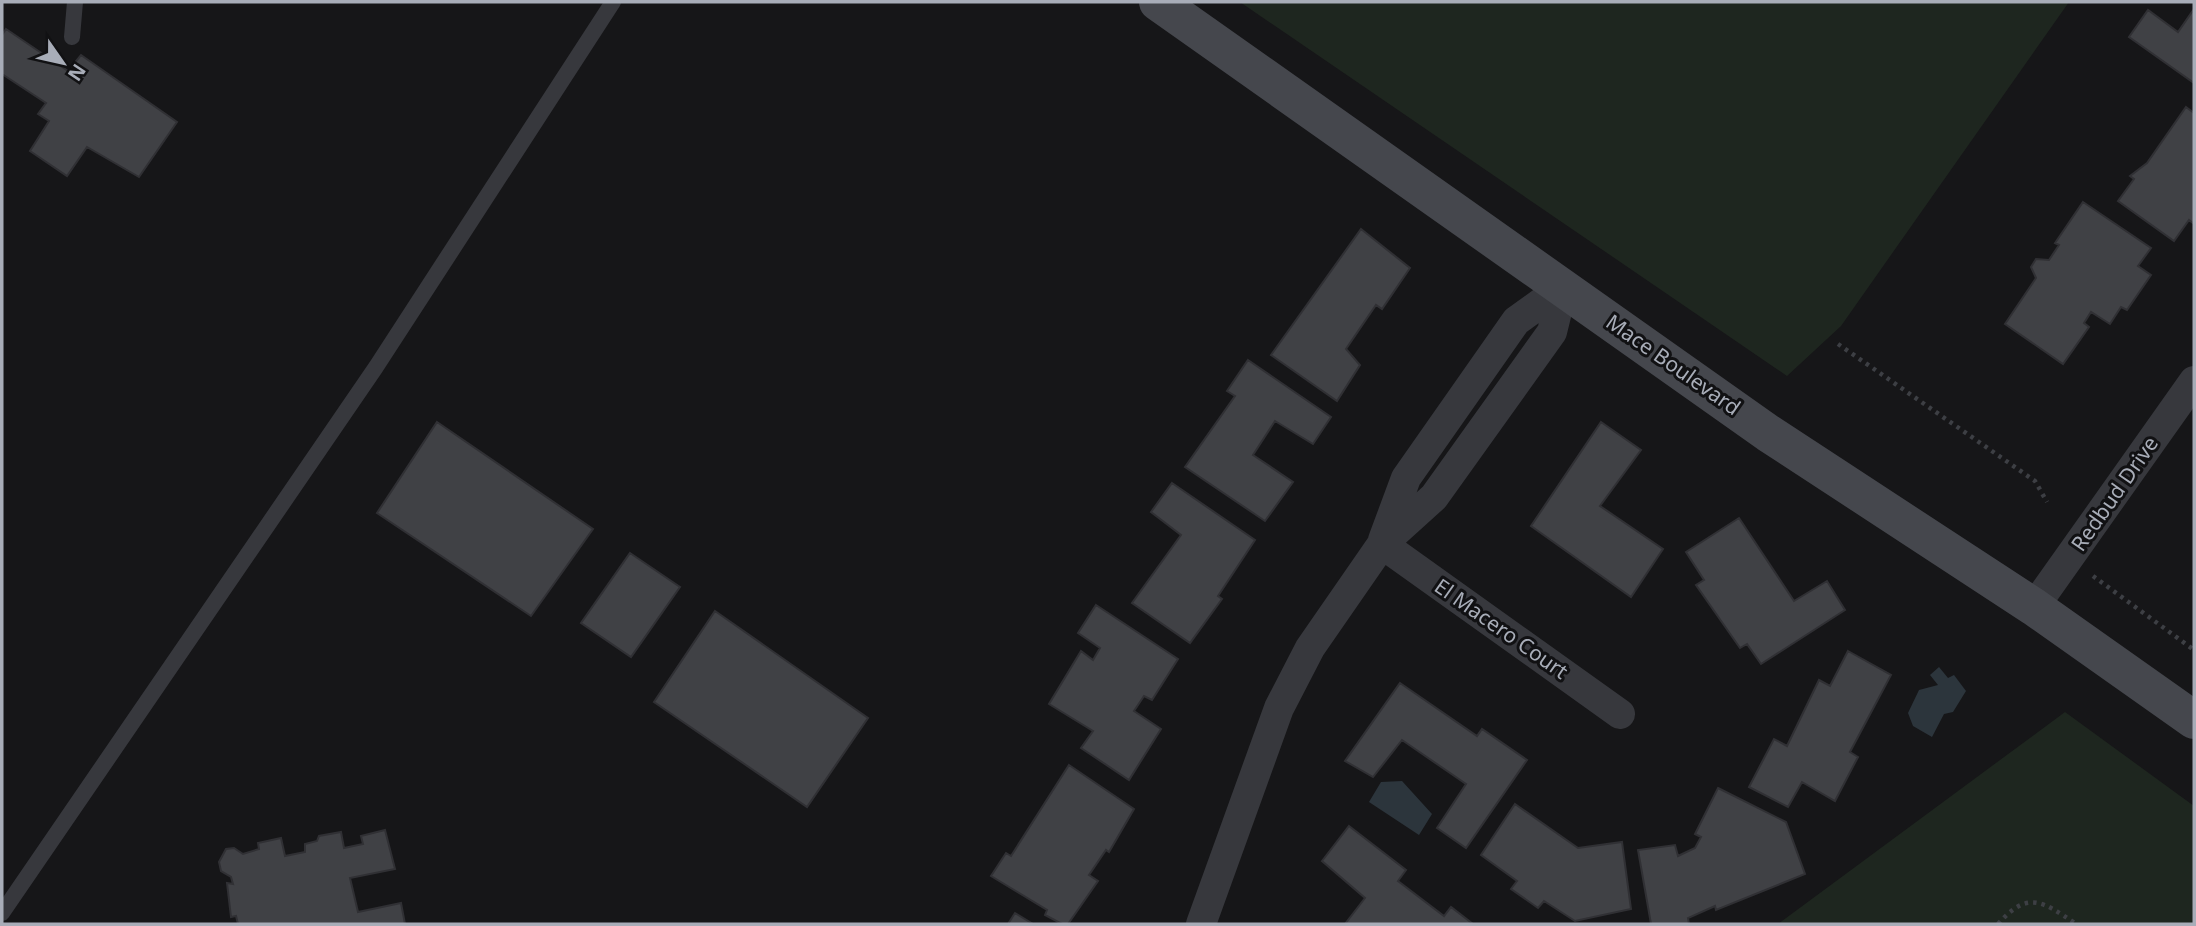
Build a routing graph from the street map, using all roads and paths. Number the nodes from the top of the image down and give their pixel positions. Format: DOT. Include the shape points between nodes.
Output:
graph roads {
  1 [pos="75,2"];
  2 [pos="613,2"];
  3 [pos="1158,2"];
  4 [pos="72,37"];
  5 [pos="1563,287"];
  6 [pos="1838,344"];
  7 [pos="2194,381"];
  8 [pos="2047,502"];
  9 [pos="1382,544"];
  10 [pos="2068,559"];
  11 [pos="2035,607"];
  12 [pos="2194,650"];
  13 [pos="1620,714"];
  14 [pos="2194,720"];
  15 [pos="2,913"];
  16 [pos="1201,924"];
  17 [pos="1998,924"];
  18 [pos="2076,924"];
  1 -- 4 [label="lane"];
  2 -- 15 [label="lane" via="376,367"];
  3 -- 5 [label="street, Mace Boulevard"];
  5 -- 9 [label="street" via="1516,321 1406,478"];
  5 -- 11 [label="street, Mace Boulevard" via="1768,432"];
  6 -- 8 [label="path" via="2035,481"];
  7 -- 10 [label="street, Redbud Drive"];
  9 -- 13 [label="street, El Macero Court"];
  9 -- 16 [label="street" via="1310,648 1279,708"];
  10 -- 11 [label="street, Redbud Drive"];
  10 -- 12 [label="path"];
  11 -- 14 [label="street, Mace Boulevard"];
  17 -- 18 [label="path" via="2012,908 2031,900"];
}
